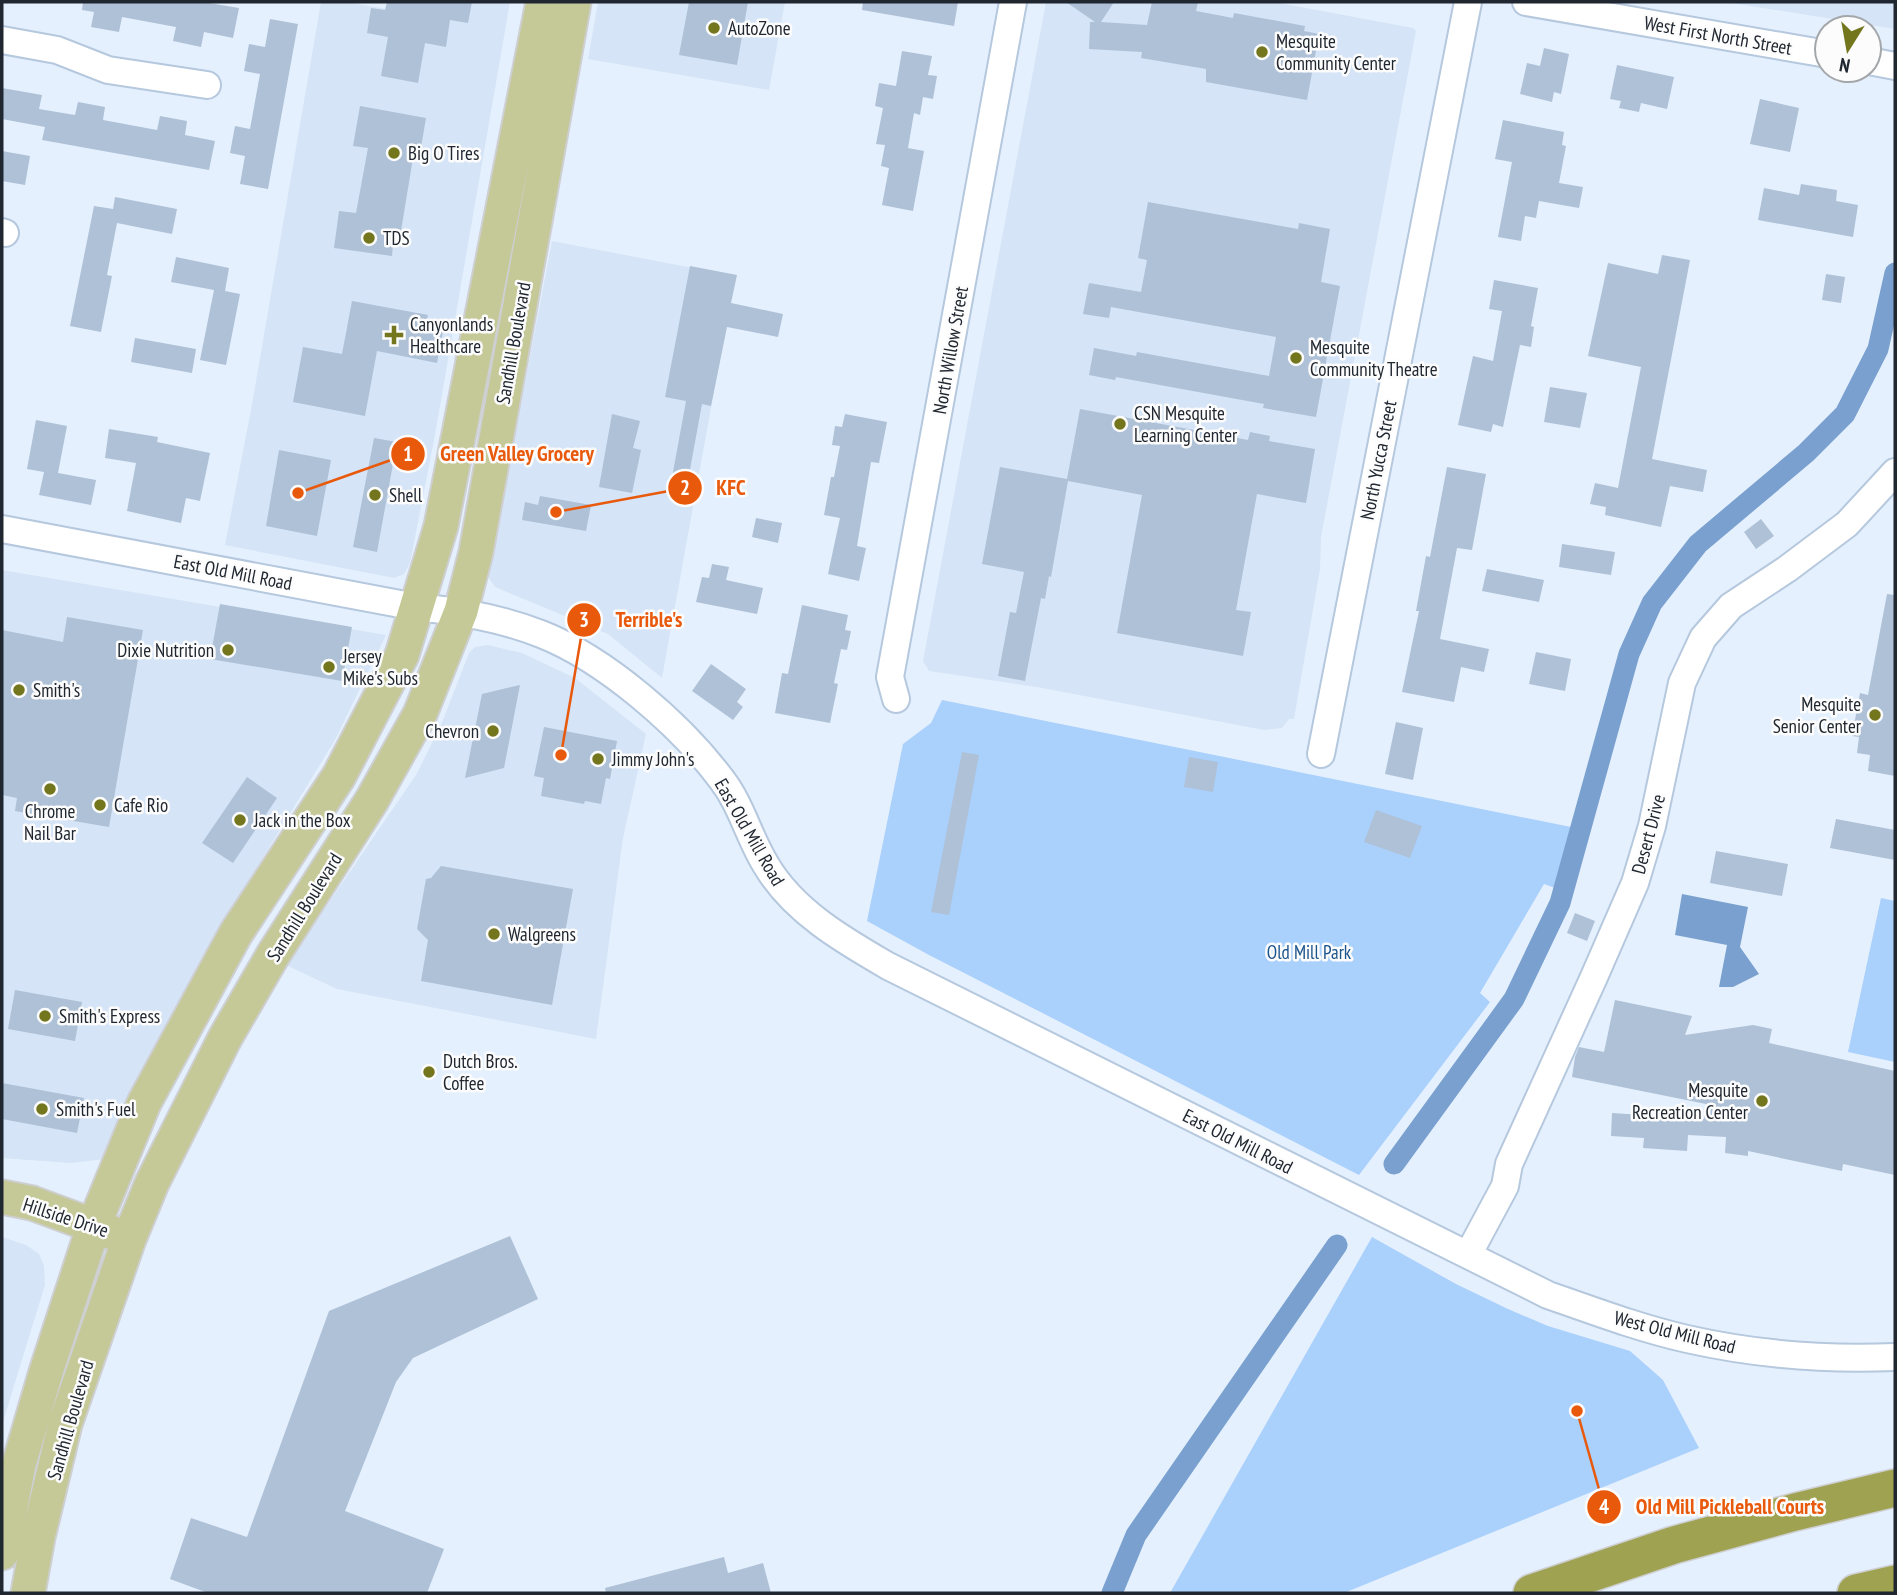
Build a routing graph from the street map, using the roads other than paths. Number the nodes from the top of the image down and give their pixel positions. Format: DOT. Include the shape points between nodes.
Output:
graph roads {
  1 [pos="543,2"];
  2 [pos="574,2"];
  3 [pos="1013,2"];
  4 [pos="1468,2"];
  5 [pos="1526,2"];
  6 [pos="2,40"];
  7 [pos="1813,52"];
  8 [pos="207,85"];
  9 [pos="519,121"];
  10 [pos="524,283"];
  11 [pos="1895,472"];
  12 [pos="2,528"];
  13 [pos="416,607"];
  14 [pos="461,611"];
  15 [pos="896,699"];
  16 [pos="1321,754"];
  17 [pos="2,1198"];
  18 [pos="94,1225"];
  19 [pos="129,1239"];
  20 [pos="1468,1255"];
  21 [pos="1895,1357"];
  22 [pos="1895,1489"];
  23 [pos="2,1553"];
  24 [pos="1895,1584"];
  25 [pos="28,1593"];
  26 [pos="1532,1593"];
  27 [pos="1856,1593"];
  1 -- 9 [label="main road, Sandhill Boulevard"];
  2 -- 10 [label="main road, Sandhill Boulevard"];
  3 -- 15 [label="street, North Willow Street" via="890,677"];
  4 -- 16 [label="street, North Yucca Street"];
  5 -- 7 [label="street, West First North Street"];
  6 -- 8 [label="street" via="58,50 108,70"];
  9 -- 10 [label="main road" via="539,141 518,256"];
  9 -- 13 [label="main road, Sandhill Boulevard" via="441,526"];
  10 -- 14 [label="main road, Sandhill Boulevard" via="476,552"];
  11 -- 20 [label="street, Desert Drive" via="1847,524 1731,606 1703,638 1682,683 1652,826 1635,883 1509,1164 1505,1186"];
  12 -- 13 [label="street, East Old Mill Road"];
  13 -- 14 [label="street, East Old Mill Road"];
  13 -- 18 [label="main road, Sandhill Boulevard" via="402,655 339,776 236,933 144,1103"];
  14 -- 19 [label="main road, Sandhill Boulevard" via="420,714 225,1038 179,1126"];
  14 -- 20 [label="street, East Old Mill Road" via="542,634 569,648 664,717 723,781 743,813 765,865 787,894 848,943"];
  17 -- 18 [label="main road, Hillside Drive" via="33,1203"];
  18 -- 19 [label="main road, Hillside Drive"];
  18 -- 23 [label="main road, Sandhill Boulevard" via="25,1443"];
  19 -- 25 [label="main road, Sandhill Boulevard" via="65,1424"];
  20 -- 21 [label="street, West Old Mill Road" via="1548,1295 1686,1339 1797,1355"];
  22 -- 26 [label="highway" via="1674,1545"];
  24 -- 27 [label="highway"];
}
